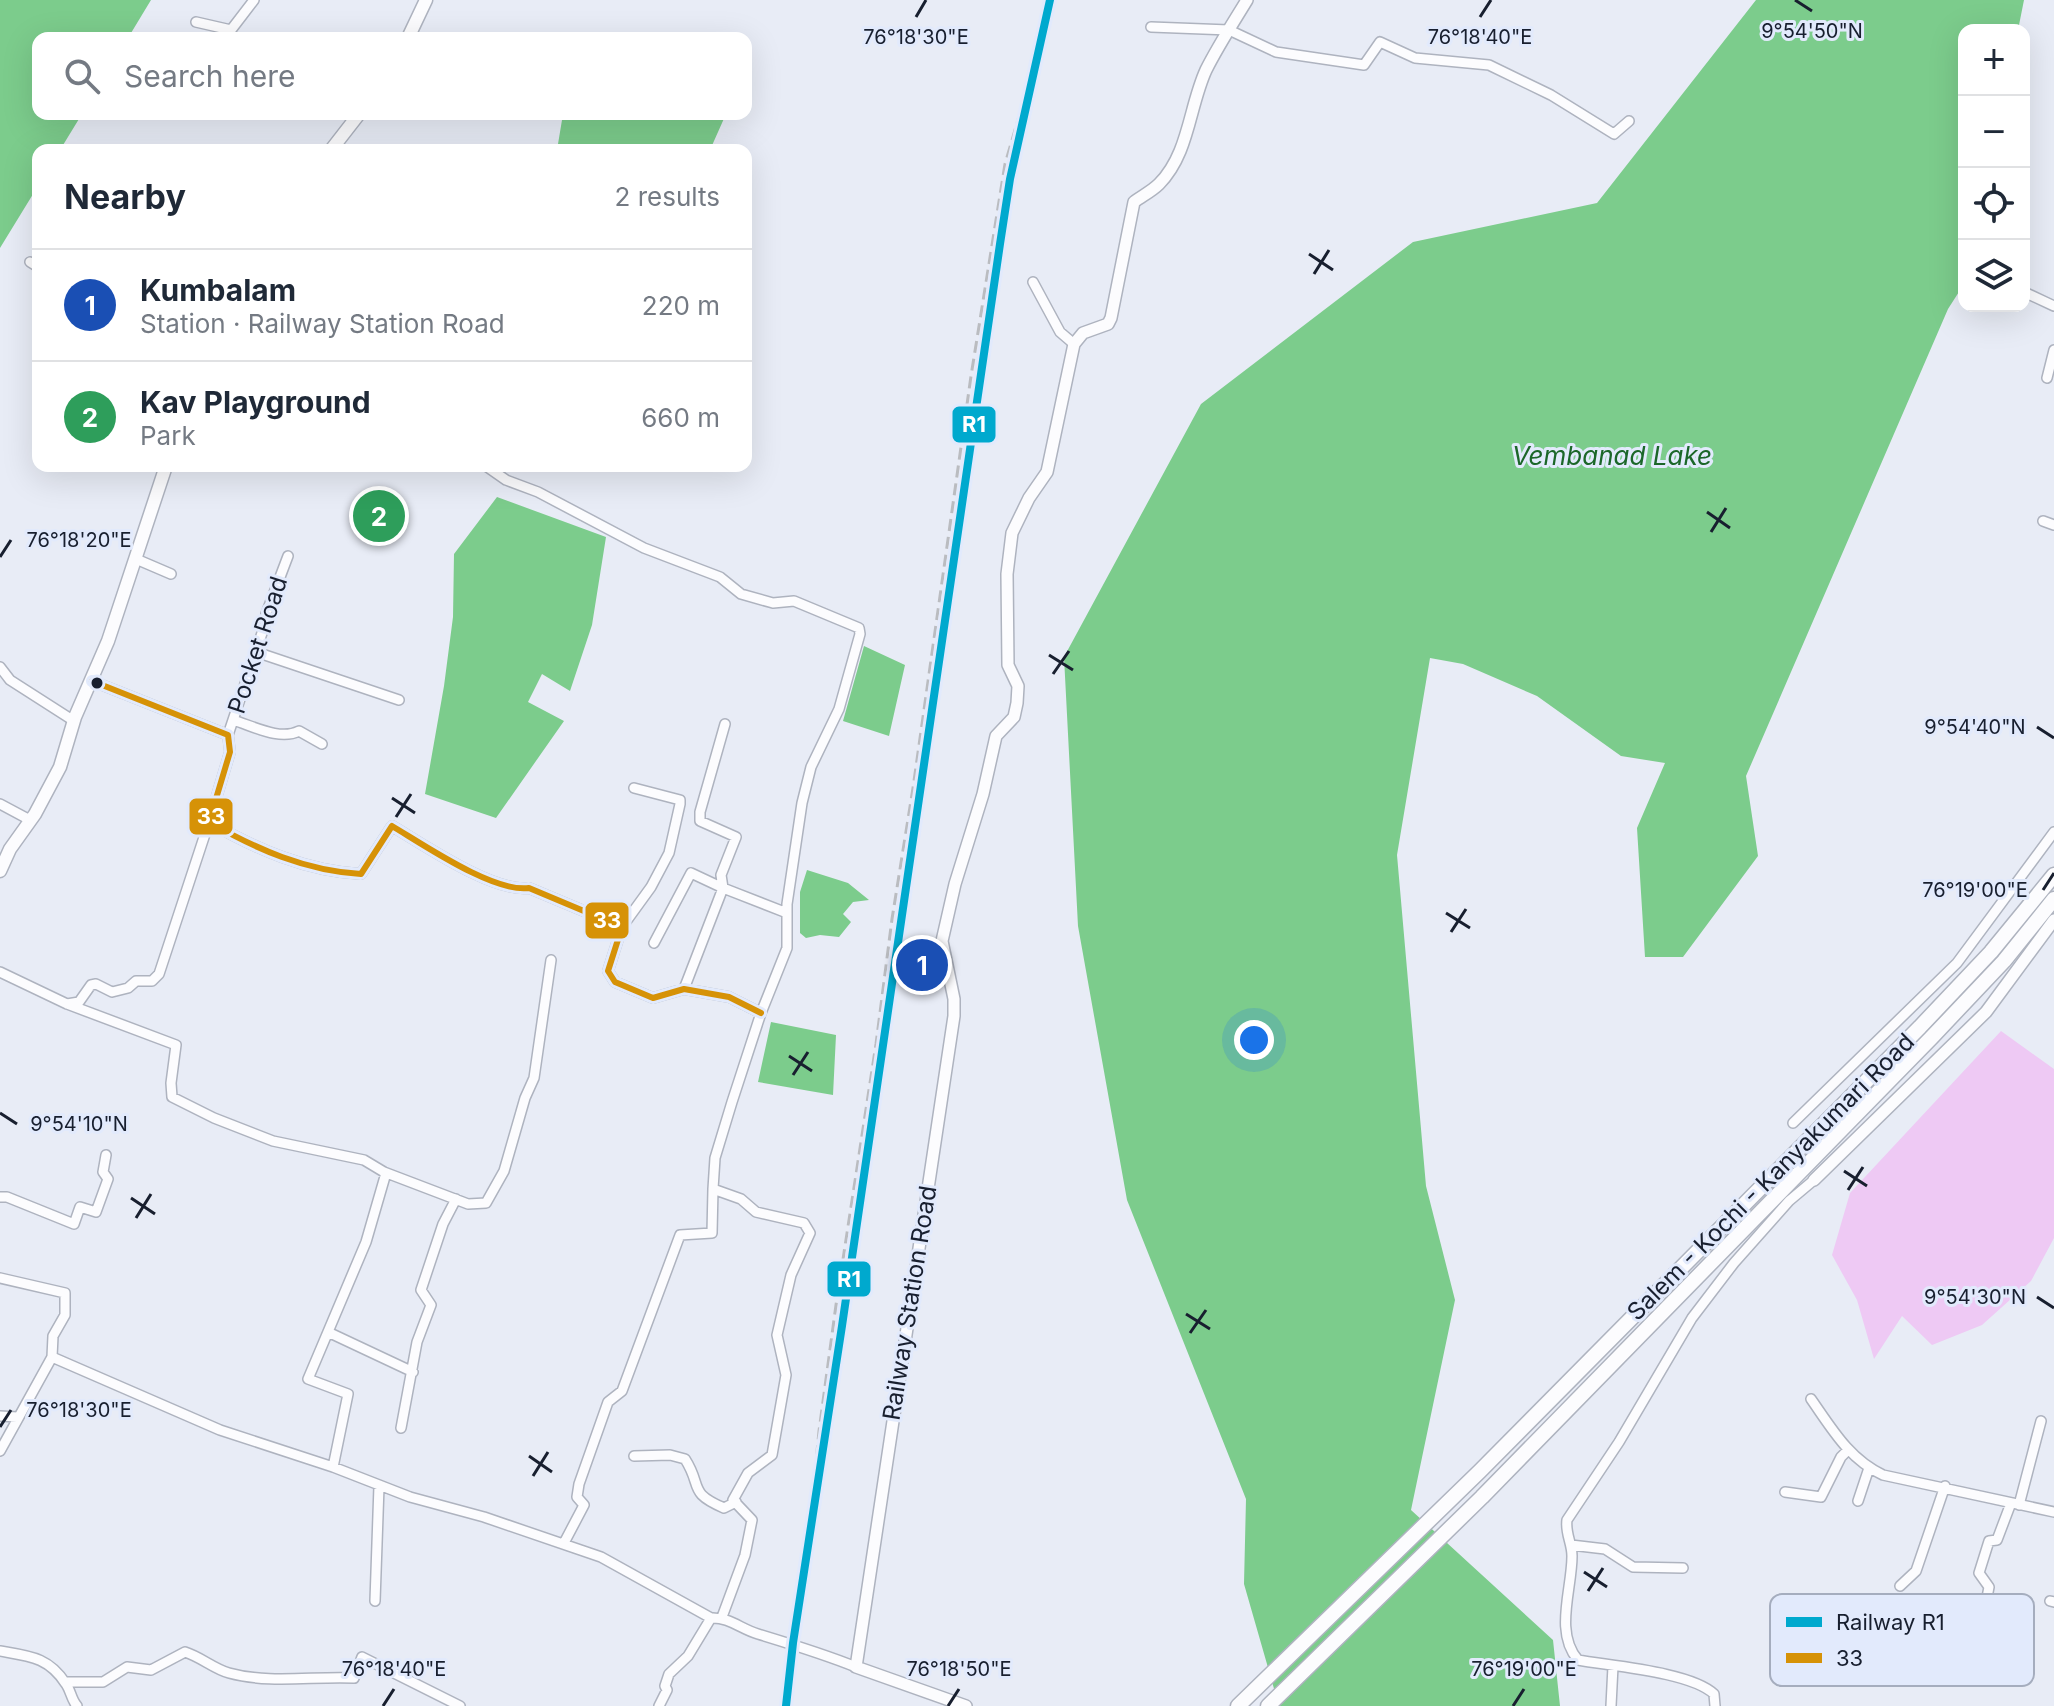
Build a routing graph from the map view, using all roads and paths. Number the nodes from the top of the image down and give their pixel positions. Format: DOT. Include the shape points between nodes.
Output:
graph roads {
  1 [pos="254,0"];
  2 [pos="1247,0"];
  3 [pos="421,2"];
  4 [pos="196,22"];
  5 [pos="1151,27"];
  6 [pos="1229,30"];
  7 [pos="410,32"];
  8 [pos="354,120"];
  9 [pos="1629,121"];
  10 [pos="336,144"];
  11 [pos="1033,282"];
  12 [pos="2030,295"];
  13 [pos="2054,306"];
  14 [pos="1074,344"];
  15 [pos="2054,350"];
  16 [pos="2047,378"];
  17 [pos="164,472"];
  18 [pos="495,472"];
  19 [pos="2043,521"];
  20 [pos="2054,525"];
  21 [pos="288,556"];
  22 [pos="136,559"];
  23 [pos="171,574"];
  24 [pos="256,652"];
  25 [pos="0,667"];
  26 [pos="92,681"];
  27 [pos="399,700"];
  28 [pos="233,720"];
  29 [pos="74,721"];
  30 [pos="725,724"];
  31 [pos="228,735"];
  32 [pos="322,744"];
  33 [pos="634,788"];
  34 [pos="0,804"];
  35 [pos="30,820"];
  36 [pos="209,822"];
  37 [pos="2054,832"];
  38 [pos="0,871"];
  39 [pos="2054,875"];
  40 [pos="723,888"];
  41 [pos="2054,899"];
  42 [pos="787,913"];
  43 [pos="2054,920"];
  44 [pos="622,927"];
  45 [pos="654,943"];
  46 [pos="551,960"];
  47 [pos="0,972"];
  48 [pos="684,989"];
  49 [pos="67,1004"];
  50 [pos="761,1013"];
  51 [pos="1793,1123"];
  52 [pos="106,1155"];
  53 [pos="386,1173"];
  54 [pos="1814,1180"];
  55 [pos="713,1189"];
  56 [pos="0,1197"];
  57 [pos="456,1199"];
  58 [pos="0,1278"];
  59 [pos="330,1333"];
  60 [pos="52,1357"];
  61 [pos="413,1372"];
  62 [pos="1811,1399"];
  63 [pos="0,1416"];
  64 [pos="17,1417"];
  65 [pos="2041,1421"];
  66 [pos="401,1428"];
  67 [pos="1848,1450"];
  68 [pos="0,1451"];
  69 [pos="634,1456"];
  70 [pos="333,1467"];
  71 [pos="1869,1468"];
  72 [pos="379,1486"];
  73 [pos="1945,1486"];
  74 [pos="1785,1492"];
  75 [pos="1858,1501"];
  76 [pos="736,1502"];
  77 [pos="2015,1504"];
  78 [pos="2054,1512"];
  79 [pos="564,1543"];
  80 [pos="1571,1545"];
  81 [pos="1683,1568"];
  82 [pos="1900,1586"];
  83 [pos="1988,1594"];
  84 [pos="375,1601"];
  85 [pos="722,1617"];
  86 [pos="711,1618"];
  87 [pos="0,1651"];
  88 [pos="1613,1666"];
  89 [pos="856,1667"];
  90 [pos="65,1682"];
  91 [pos="456,1705"];
  92 [pos="77,1706"];
  93 [pos="659,1706"];
  94 [pos="966,1706"];
  95 [pos="1238,1706"];
  96 [pos="1268,1706"];
  97 [pos="1611,1706"];
  98 [pos="1715,1706"];
  1 -- 4 [label="street" via="231,30"];
  2 -- 6 [label="street"];
  3 -- 7 [label="main road"];
  5 -- 6 [label="street"];
  6 -- 9 [label="street" via="1276,52 1364,65 1380,42 1415,58 1489,65 1614,134"];
  6 -- 14 [label="street" via="1206,72 1173,167 1134,202 1108,324 1083,333"];
  8 -- 10 [label="main road"];
  11 -- 14 [label="street" via="1060,332"];
  12 -- 13 [label="street"];
  14 -- 89 [label="street, Railway Station Road" via="1047,472 1012,533 1007,574 1008,665 1018,686 1014,717 996,736 942,941 954,1016"];
  15 -- 16 [label="street"];
  17 -- 22 [label="main road"];
  18 -- 42 [label="street" via="644,548 720,577 755,600 794,601 859,628 839,709 811,767"];
  19 -- 20 [label="street"];
  21 -- 24 [label="street, Pocket Road"];
  22 -- 23 [label="street"];
  22 -- 26 [label="main road"];
  24 -- 27 [label="street"];
  24 -- 28 [label="street, Pocket Road"];
  25 -- 29 [label="street" via="10,680"];
  26 -- 29 [label="main road"];
  26 -- 31 [label="street"];
  28 -- 31 [label="street, Pocket Road"];
  28 -- 32 [label="street, Pocket Road" via="280,734 299,731"];
  29 -- 35 [label="main road" via="60,767"];
  30 -- 40 [label="street" via="700,812 700,821 736,837 721,875"];
  31 -- 36 [label="street, Pocket Road" via="230,752"];
  33 -- 44 [label="street" via="680,804 669,853"];
  34 -- 35 [label="street"];
  35 -- 38 [label="main road"];
  36 -- 44 [label="street" via="288,860 361,874 392,826 477,874 517,890 529,888"];
  36 -- 49 [label="street, Pocket Road" via="159,974 152,981 136,981 112,992 91,985 79,1002"];
  37 -- 51 [label="street" via="1957,963"];
  39 -- 95 [label="highway, Salem - Kochi - Kanyakumari Road" via="1942,1004 1480,1471"];
  40 -- 42 [label="street"];
  40 -- 45 [label="street" via="691,873"];
  40 -- 48 [label="street"];
  41 -- 96 [label="highway, Salem - Kochi - Kanyakumari Road" via="1932,1037 1482,1497"];
  42 -- 50 [label="street" via="787,948"];
  43 -- 54 [label="street" via="1986,1012"];
  44 -- 48 [label="street" via="608,971 615,982 653,998"];
  46 -- 57 [label="street" via="534,1078 504,1171 486,1203"];
  47 -- 49 [label="street"];
  48 -- 50 [label="street" via="729,997"];
  49 -- 53 [label="street" via="176,1045 172,1097 273,1141 364,1160"];
  50 -- 55 [label="street" via="715,1158"];
  52 -- 56 [label="street" via="103,1172 108,1179 96,1212 80,1207 74,1224"];
  53 -- 57 [label="street"];
  53 -- 59 [label="street"];
  54 -- 80 [label="street" via="1734,1263 1692,1318 1567,1520"];
  55 -- 76 [label="street" via="741,1199 756,1212 804,1223 810,1233 791,1275 777,1335 786,1375 772,1455 748,1473"];
  55 -- 79 [label="street" via="712,1233 680,1235 622,1391 608,1402 579,1484 577,1497 584,1505"];
  57 -- 61 [label="street" via="421,1290 431,1305"];
  58 -- 60 [label="street" via="65,1293 65,1315 53,1336"];
  59 -- 61 [label="street"];
  59 -- 70 [label="street" via="308,1379 348,1394"];
  60 -- 64 [label="street"];
  60 -- 70 [label="street" via="220,1430"];
  61 -- 66 [label="street"];
  62 -- 67 [label="street"];
  63 -- 64 [label="street"];
  64 -- 68 [label="street"];
  65 -- 77 [label="street"];
  67 -- 71 [label="street"];
  67 -- 74 [label="street" via="1821,1497"];
  69 -- 76 [label="street" via="685,1459 703,1498 724,1508"];
  70 -- 72 [label="street"];
  71 -- 73 [label="street"];
  71 -- 75 [label="street"];
  72 -- 79 [label="street"];
  72 -- 84 [label="street"];
  73 -- 77 [label="street"];
  73 -- 82 [label="street" via="1916,1571"];
  76 -- 85 [label="street" via="752,1520"];
  77 -- 78 [label="street"];
  77 -- 83 [label="street" via="1997,1540 1989,1541 1979,1573"];
  79 -- 86 [label="street" via="601,1557"];
  80 -- 81 [label="street" via="1605,1549 1633,1567"];
  80 -- 88 [label="street" via="1568,1648 1578,1660"];
  85 -- 86 [label="street"];
  85 -- 89 [label="street" via="756,1634"];
  86 -- 93 [label="street" via="688,1656 666,1679"];
  87 -- 90 [label="street" via="49,1663"];
  88 -- 97 [label="street"];
  88 -- 98 [label="street" via="1705,1685 1714,1694"];
  89 -- 94 [label="street"];
  90 -- 91 [label="street" via="103,1682 127,1667 151,1670 185,1652 226,1673 354,1678 362,1657"];
  90 -- 92 [label="street"];
}
